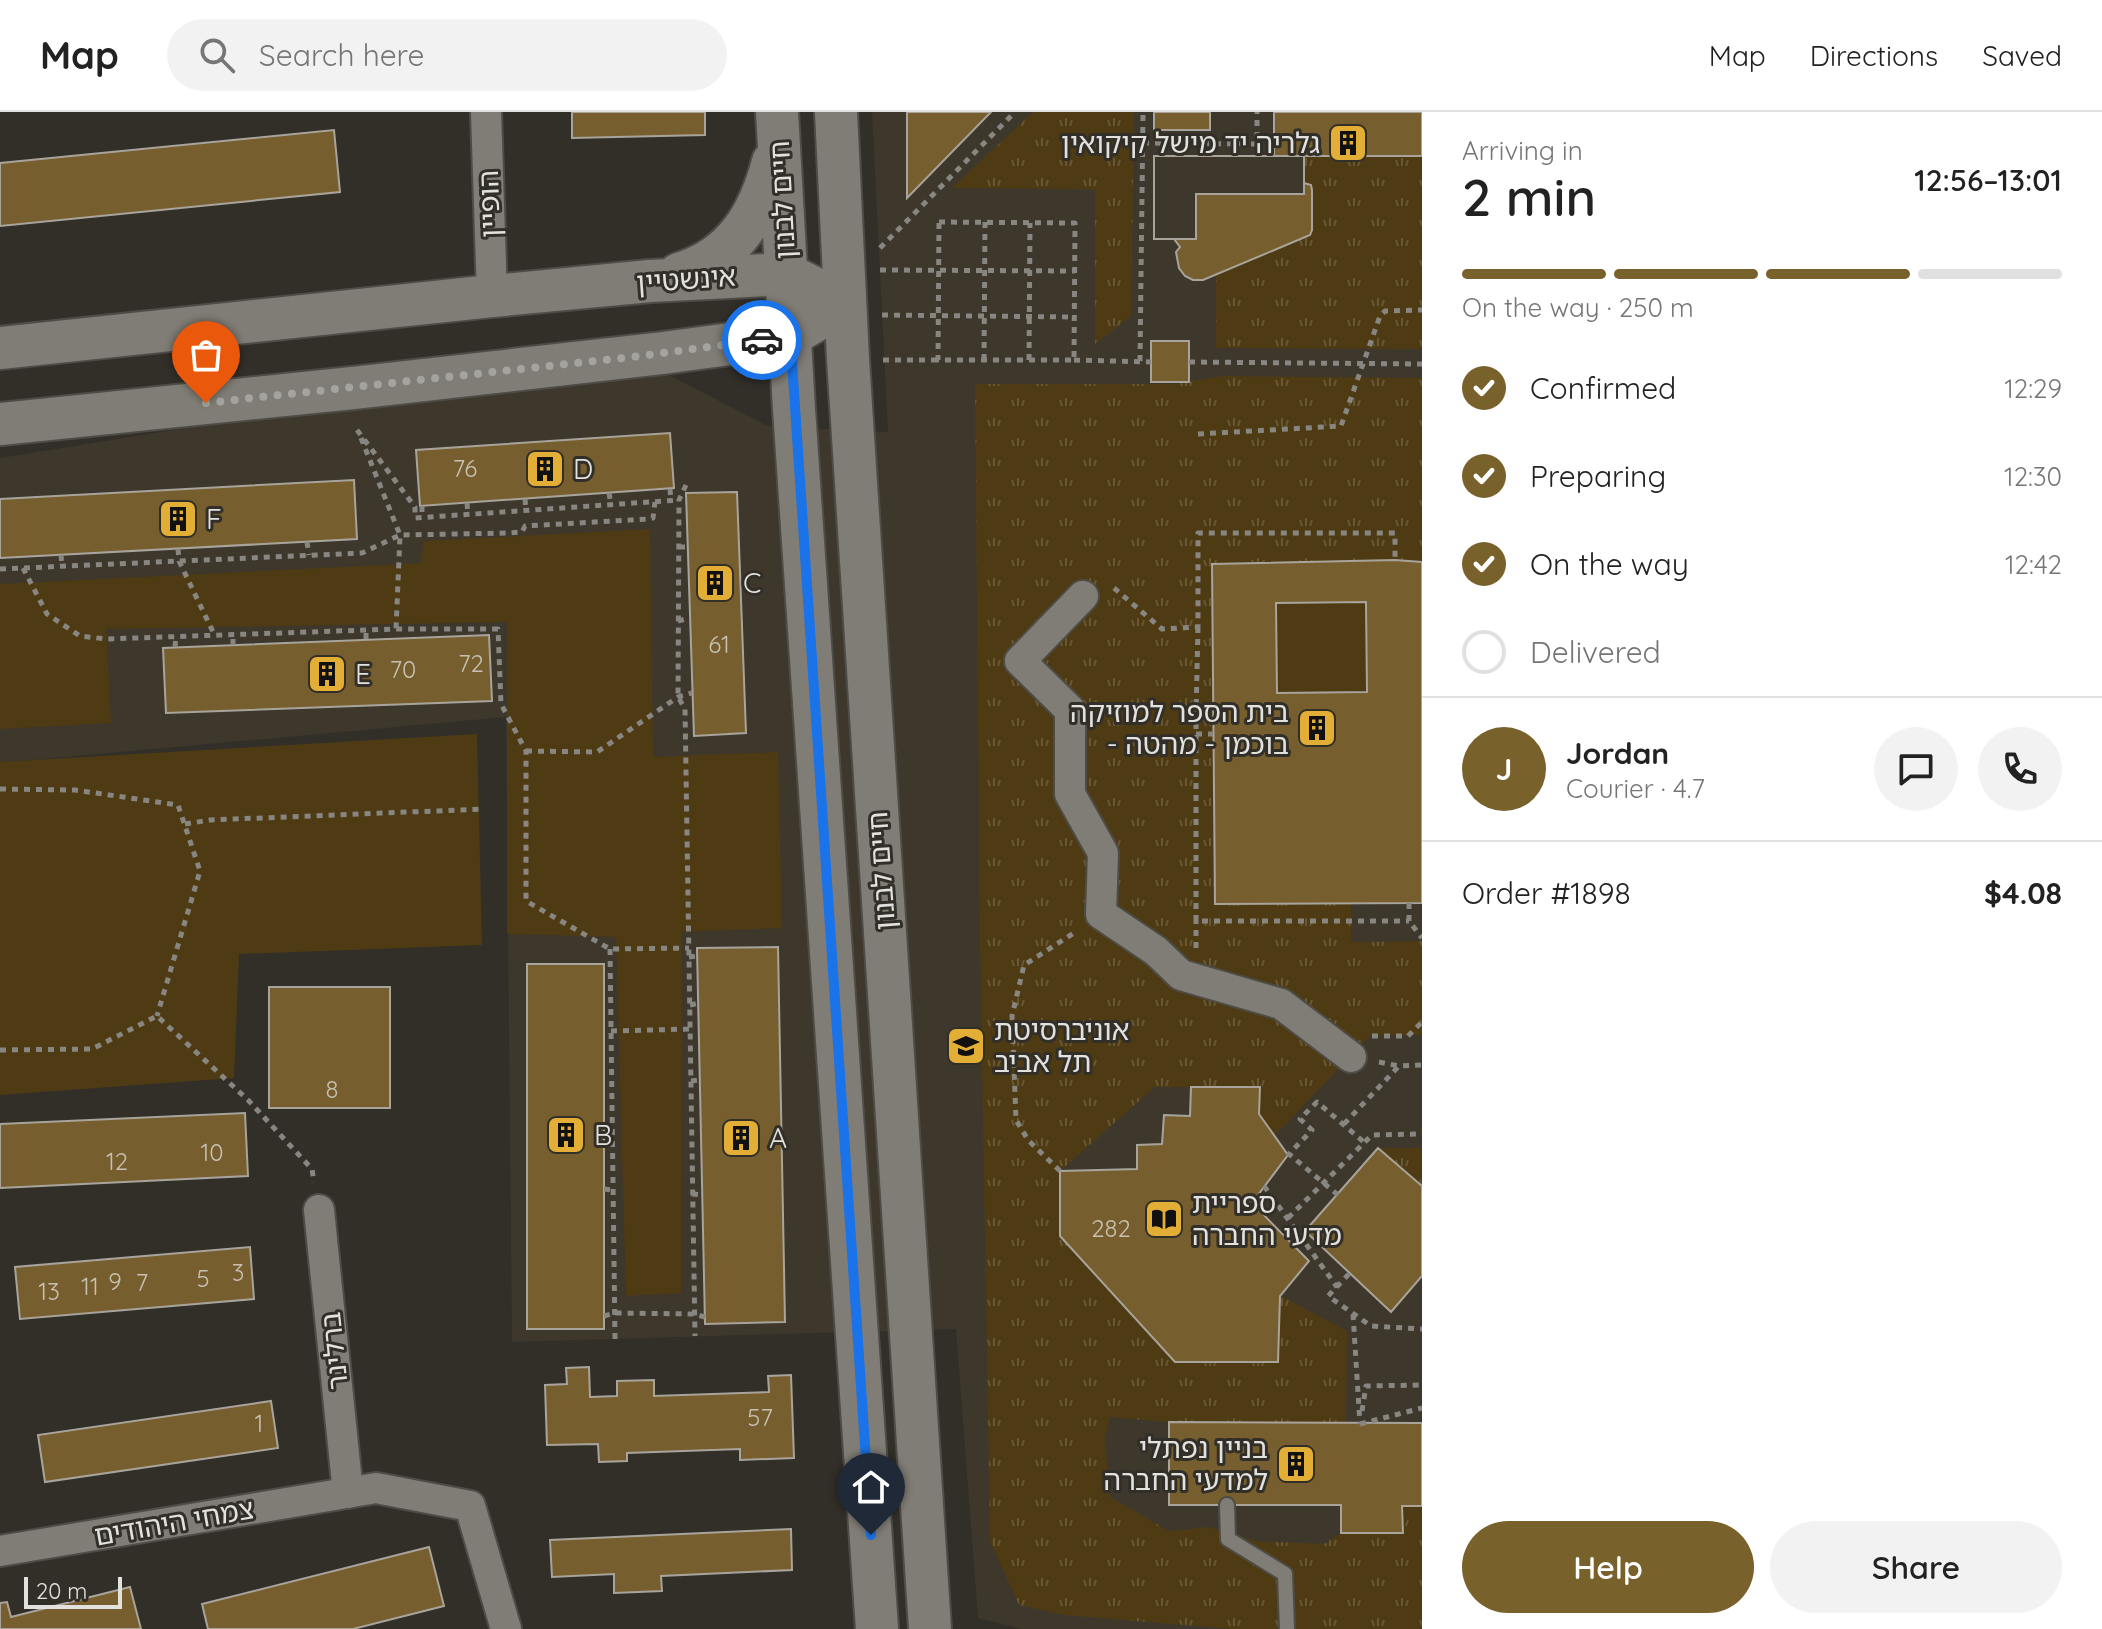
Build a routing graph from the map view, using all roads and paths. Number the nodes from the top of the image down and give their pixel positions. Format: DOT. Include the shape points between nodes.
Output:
graph roads {
  1 [pos="486,112"];
  2 [pos="836,112"];
  3 [pos="1015,112"];
  4 [pos="1143,112"];
  5 [pos="1257,112"];
  6 [pos="778,127"];
  7 [pos="1143,143"];
  8 [pos="985,222"];
  9 [pos="1030,223"];
  10 [pos="871,257"];
  11 [pos="871,270"];
  12 [pos="938,270"];
  13 [pos="985,270"];
  14 [pos="1030,271"];
  15 [pos="1075,271"];
  16 [pos="786,274"];
  17 [pos="650,281"];
  18 [pos="492,296"];
  19 [pos="859,309"];
  20 [pos="1422,310"];
  21 [pos="938,316"];
  22 [pos="984,316"];
  23 [pos="1030,316"];
  24 [pos="1074,317"];
  25 [pos="789,336"];
  26 [pos="0,348"];
  27 [pos="875,360"];
  28 [pos="938,360"];
  29 [pos="984,360"];
  30 [pos="1029,360"];
  31 [pos="1074,360"];
  32 [pos="1140,361"];
  33 [pos="1151,362"];
  34 [pos="1189,362"];
  35 [pos="1364,363"];
  36 [pos="1422,364"];
  37 [pos="0,424"];
  38 [pos="1198,434"];
  39 [pos="686,485"];
  40 [pos="670,489"];
  41 [pos="609,493"];
  42 [pos="525,499"];
  43 [pos="655,502"];
  44 [pos="467,503"];
  45 [pos="679,504"];
  46 [pos="611,505"];
  47 [pos="422,506"];
  48 [pos="526,511"];
  49 [pos="468,514"];
  50 [pos="422,517"];
  51 [pos="524,518"];
  52 [pos="525,526"];
  53 [pos="400,535"];
  54 [pos="307,542"];
  55 [pos="679,547"];
  56 [pos="688,547"];
  57 [pos="178,549"];
  58 [pos="61,555"];
  59 [pos="309,555"];
  60 [pos="1395,560"];
  61 [pos="179,561"];
  62 [pos="62,566"];
  63 [pos="23,568"];
  64 [pos="0,569"];
  65 [pos="1083,596"];
  66 [pos="690,618"];
  67 [pos="678,621"];
  68 [pos="1198,627"];
  69 [pos="396,629"];
  70 [pos="366,630"];
  71 [pos="233,635"];
  72 [pos="215,636"];
  73 [pos="176,637"];
  74 [pos="366,639"];
  75 [pos="233,645"];
  76 [pos="175,647"];
  77 [pos="692,693"];
  78 [pos="678,697"];
  79 [pos="1196,734"];
  80 [pos="1213,734"];
  81 [pos="526,751"];
  82 [pos="0,789"];
  83 [pos="484,809"];
  84 [pos="185,824"];
  85 [pos="1409,903"];
  86 [pos="1101,914"];
  87 [pos="1409,921"];
  88 [pos="1422,938"];
  89 [pos="689,948"];
  90 [pos="610,949"];
  91 [pos="698,956"];
  92 [pos="689,957"];
  93 [pos="699,1003"];
  94 [pos="690,1005"];
  95 [pos="157,1016"];
  96 [pos="1422,1022"];
  97 [pos="690,1029"];
  98 [pos="611,1031"];
  99 [pos="1408,1036"];
  100 [pos="0,1050"];
  101 [pos="1351,1057"];
  102 [pos="1422,1065"];
  103 [pos="604,1080"];
  104 [pos="612,1080"];
  105 [pos="700,1080"];
  106 [pos="691,1081"];
  107 [pos="1344,1124"];
  108 [pos="1422,1134"];
  109 [pos="1365,1143"];
  110 [pos="1060,1171"];
  111 [pos="1323,1183"];
  112 [pos="1264,1186"];
  113 [pos="604,1189"];
  114 [pos="613,1190"];
  115 [pos="692,1194"];
  116 [pos="702,1195"];
  117 [pos="1338,1195"];
  118 [pos="319,1210"];
  119 [pos="1288,1218"];
  120 [pos="1349,1274"];
  121 [pos="1337,1287"];
  122 [pos="615,1313"];
  123 [pos="694,1314"];
  124 [pos="1353,1314"];
  125 [pos="604,1316"];
  126 [pos="705,1317"];
  127 [pos="1422,1329"];
  128 [pos="695,1336"];
  129 [pos="615,1339"];
  130 [pos="1422,1385"];
  131 [pos="1422,1408"];
  132 [pos="1360,1424"];
  133 [pos="348,1493"];
  134 [pos="1227,1505"];
  135 [pos="0,1551"];
  136 [pos="506,1629"];
  137 [pos="877,1629"];
  138 [pos="930,1629"];
  139 [pos="1287,1629"];
  1 -- 18 [label="street, הופיין"];
  2 -- 19 [label="main road, חיים לבנון"];
  3 -- 10 [label="path"];
  4 -- 7 [label="path"];
  5 -- 7 [label="path" via="1257,144"];
  6 -- 16 [label="main road, חיים לבנון"];
  6 -- 17 [label="main road" via="762,196 741,234 697,269"];
  7 -- 32 [label="path"];
  8 -- 9 [label="path"];
  8 -- 12 [label="path" via="939,222"];
  8 -- 13 [label="path"];
  9 -- 14 [label="path"];
  9 -- 15 [label="path" via="1075,223"];
  11 -- 12 [label="path"];
  12 -- 13 [label="path"];
  12 -- 21 [label="path"];
  13 -- 14 [label="path"];
  13 -- 22 [label="path"];
  14 -- 15 [label="path"];
  14 -- 23 [label="path"];
  15 -- 24 [label="path"];
  16 -- 17 [label="main road, אינשטיין"];
  16 -- 19 [label="main road, אינשטיין"];
  16 -- 25 [label="main road, חיים לבנון"];
  17 -- 18 [label="main road, אינשטיין"];
  18 -- 26 [label="main road, אינשטיין"];
  19 -- 21 [label="path"];
  19 -- 25 [label="main road"];
  19 -- 138 [label="main road, חיים לבנון"];
  20 -- 35 [label="path" via="1382,312"];
  21 -- 22 [label="path"];
  21 -- 28 [label="path"];
  22 -- 23 [label="path"];
  22 -- 29 [label="path"];
  23 -- 24 [label="path"];
  23 -- 30 [label="path"];
  24 -- 31 [label="path"];
  25 -- 37 [label="main road"];
  25 -- 137 [label="main road, חיים לבנון"];
  27 -- 28 [label="path"];
  28 -- 29 [label="path"];
  29 -- 30 [label="path"];
  30 -- 31 [label="path"];
  31 -- 32 [label="path"];
  32 -- 33 [label="path"];
  34 -- 35 [label="path"];
  35 -- 36 [label="path"];
  35 -- 38 [label="path" via="1341,426"];
  39 -- 45 [label="path"];
  40 -- 45 [label="path"];
  41 -- 46 [label="path"];
  42 -- 48 [label="path"];
  43 -- 45 [label="path"];
  43 -- 46 [label="path"];
  43 -- 52 [label="path" via="653,518 648,519"];
  44 -- 49 [label="path"];
  45 -- 55 [label="path"];
  46 -- 48 [label="path"];
  47 -- 50 [label="path"];
  48 -- 49 [label="path"];
  49 -- 50 [label="path"];
  50 -- 53 [label="path" via="415,518 415,507 357,430"];
  51 -- 52 [label="path"];
  52 -- 53 [label="path" via="522,532 509,533"];
  53 -- 59 [label="path" via="362,553"];
  53 -- 69 [label="path"];
  54 -- 59 [label="path"];
  55 -- 56 [label="path"];
  55 -- 67 [label="path"];
  57 -- 61 [label="path"];
  58 -- 62 [label="path"];
  59 -- 61 [label="path"];
  60 -- 68 [label="path" via="1395,533 1198,533"];
  61 -- 62 [label="path"];
  61 -- 72 [label="path"];
  62 -- 63 [label="path"];
  63 -- 64 [label="path"];
  63 -- 73 [label="path" via="47,614 80,636"];
  65 -- 68 [label="path" via="1103,578 1162,629"];
  65 -- 86 [label="street" via="1020,661 1070,710 1070,794 1103,853"];
  66 -- 67 [label="path"];
  67 -- 78 [label="path"];
  68 -- 79 [label="path"];
  69 -- 70 [label="path"];
  69 -- 81 [label="path" via="498,629 501,704"];
  70 -- 71 [label="path"];
  70 -- 74 [label="path"];
  71 -- 72 [label="path"];
  71 -- 75 [label="path"];
  72 -- 73 [label="path"];
  73 -- 76 [label="path"];
  77 -- 78 [label="path"];
  78 -- 81 [label="path" via="597,752"];
  78 -- 89 [label="path" via="685,709"];
  79 -- 80 [label="path"];
  79 -- 87 [label="path" via="1196,921"];
  81 -- 90 [label="path" via="526,901"];
  82 -- 84 [label="path" via="75,790 178,805"];
  83 -- 84 [label="path"];
  84 -- 95 [label="path" via="200,871"];
  85 -- 87 [label="path"];
  86 -- 101 [label="street" via="1181,975 1281,1004"];
  86 -- 110 [label="path" via="1024,965 1012,1016 1016,1120"];
  87 -- 88 [label="path"];
  89 -- 90 [label="path"];
  89 -- 92 [label="path"];
  90 -- 98 [label="path"];
  91 -- 92 [label="path"];
  92 -- 94 [label="path"];
  93 -- 94 [label="path"];
  94 -- 97 [label="path"];
  95 -- 100 [label="path" via="92,1049"];
  95 -- 118 [label="path" via="248,1100 312,1169"];
  96 -- 99 [label="path"];
  97 -- 98 [label="path"];
  97 -- 106 [label="path"];
  98 -- 104 [label="path"];
  102 -- 107 [label="path" via="1399,1066"];
  103 -- 104 [label="path"];
  104 -- 114 [label="path"];
  105 -- 106 [label="path"];
  106 -- 115 [label="path"];
  107 -- 109 [label="path"];
  107 -- 111 [label="path" via="1317,1102 1300,1119 1312,1130 1289,1154"];
  108 -- 109 [label="path" via="1372,1135"];
  109 -- 111 [label="path"];
  111 -- 117 [label="path"];
  111 -- 119 [label="path"];
  112 -- 119 [label="path"];
  113 -- 114 [label="path"];
  114 -- 122 [label="path"];
  115 -- 116 [label="path"];
  115 -- 123 [label="path"];
  118 -- 133 [label="street, ברלינר"];
  119 -- 121 [label="path"];
  120 -- 121 [label="path"];
  121 -- 124 [label="path" via="1328,1296"];
  122 -- 123 [label="path"];
  122 -- 125 [label="path"];
  122 -- 129 [label="path"];
  123 -- 126 [label="path"];
  123 -- 128 [label="path"];
  124 -- 127 [label="path" via="1371,1326"];
  124 -- 132 [label="path"];
  130 -- 132 [label="path" via="1366,1386"];
  131 -- 132 [label="path"];
  133 -- 135 [label="street, צמחי היהודים"];
  133 -- 136 [label="street, צמחי היהודים" via="376,1488 470,1506"];
  134 -- 139 [label="lane" via="1228,1539 1285,1574"];
}
